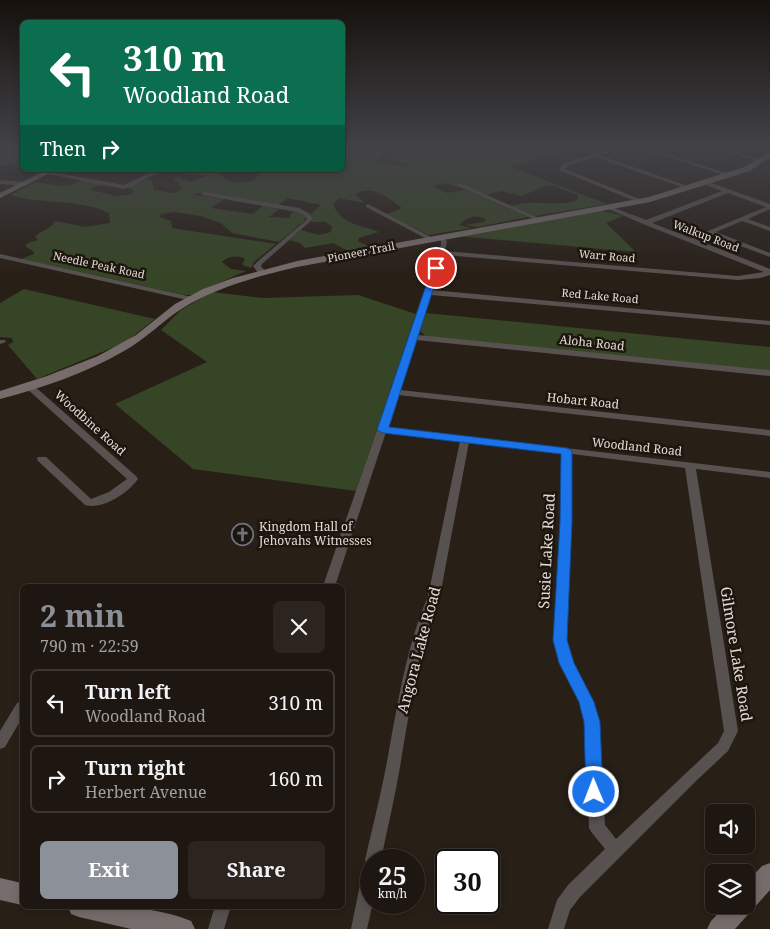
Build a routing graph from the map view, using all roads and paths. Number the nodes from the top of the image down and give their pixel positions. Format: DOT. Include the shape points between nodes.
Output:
graph roads {
  1 [pos="12,190"];
  2 [pos="472,190"];
  3 [pos="613,190"];
  4 [pos="678,190"];
  5 [pos="727,191"];
  6 [pos="204,194"];
  7 [pos="0,196"];
  8 [pos="640,201"];
  9 [pos="368,206"];
  10 [pos="770,206"];
  11 [pos="607,207"];
  12 [pos="742,218"];
  13 [pos="537,219"];
  14 [pos="645,223"];
  15 [pos="770,228"];
  16 [pos="710,232"];
  17 [pos="436,238"];
  18 [pos="690,241"];
  19 [pos="442,253"];
  20 [pos="770,255"];
  21 [pos="0,256"];
  22 [pos="262,272"];
  23 [pos="770,272"];
  24 [pos="428,292"];
  25 [pos="192,299"];
  26 [pos="770,323"];
  27 [pos="412,338"];
  28 [pos="770,373"];
  29 [pos="30,386"];
  30 [pos="394,392"];
  31 [pos="0,395"];
  32 [pos="383,430"];
  33 [pos="770,434"];
  34 [pos="465,439"];
  35 [pos="567,451"];
  36 [pos="42,459"];
  37 [pos="690,465"];
  38 [pos="770,475"];
  39 [pos="330,584"];
  40 [pos="20,710"];
  41 [pos="0,743"];
  42 [pos="375,849"];
  43 [pos="615,849"];
  44 [pos="770,874"];
  45 [pos="0,889"];
  46 [pos="755,890"];
  47 [pos="20,894"];
  48 [pos="93,909"];
  49 [pos="222,909"];
  50 [pos="362,914"];
  51 [pos="733,914"];
  52 [pos="183,929"];
  53 [pos="216,929"];
  54 [pos="359,929"];
  55 [pos="556,929"];
  56 [pos="719,929"];
  1 -- 7 [label="main road"];
  2 -- 13 [label="street"];
  3 -- 8 [label="street"];
  4 -- 8 [label="main road, Pioneer Trail"];
  5 -- 10 [label="street"];
  5 -- 14 [label="street"];
  6 -- 22 [label="street" via="299,210 308,215 310,219 306,223 259,263 257,266"];
  8 -- 11 [label="main road, Pioneer Trail"];
  9 -- 17 [label="street"];
  10 -- 12 [label="street"];
  11 -- 13 [label="main road, Pioneer Trail"];
  11 -- 14 [label="street, Walkup Road"];
  12 -- 15 [label="street"];
  12 -- 16 [label="street"];
  13 -- 17 [label="main road, Pioneer Trail"];
  14 -- 18 [label="street, Walkup Road"];
  16 -- 18 [label="street"];
  16 -- 20 [label="street"];
  17 -- 19 [label="street" via="445,243"];
  17 -- 22 [label="main road, Pioneer Trail"];
  18 -- 23 [label="street, Walkup Road"];
  19 -- 23 [label="street, Warr Road" via="738,278"];
  19 -- 24 [label="street"];
  21 -- 25 [label="street, Needle Peak Road"];
  22 -- 25 [label="main road, Pioneer Trail"];
  24 -- 26 [label="street, Red Lake Road"];
  24 -- 27 [label="street"];
  25 -- 29 [label="main road, Pioneer Trail" via="126,346"];
  27 -- 28 [label="street, Aloha Road"];
  27 -- 30 [label="street"];
  29 -- 31 [label="main road, Pioneer Trail"];
  29 -- 36 [label="street, Woodbine Road" via="132,480 100,500 89,503"];
  30 -- 32 [label="street"];
  30 -- 33 [label="street, Hobart Road"];
  32 -- 34 [label="street, Woodland Road"];
  32 -- 39 [label="street"];
  34 -- 35 [label="street, Woodland Road"];
  34 -- 42 [label="street, Angora Lake Road" via="434,596 424,620 401,714"];
  35 -- 37 [label="street, Woodland Road"];
  35 -- 43 [label="street, Susie Lake Road" via="560,640 566,663 586,702 592,722 597,828"];
  37 -- 38 [label="street, Woodland Road"];
  37 -- 43 [label="street, Gilmore Lake Road" via="731,731 723,747"];
  40 -- 41 [label="street"];
  43 -- 55 [label="street, Gilmore Lake Road" via="574,891 563,906"];
  44 -- 46 [label="main road"];
  45 -- 47 [label="main road"];
  48 -- 52 [label="main road"];
  49 -- 53 [label="street"];
  50 -- 54 [label="street"];
  51 -- 56 [label="main road"];
}
